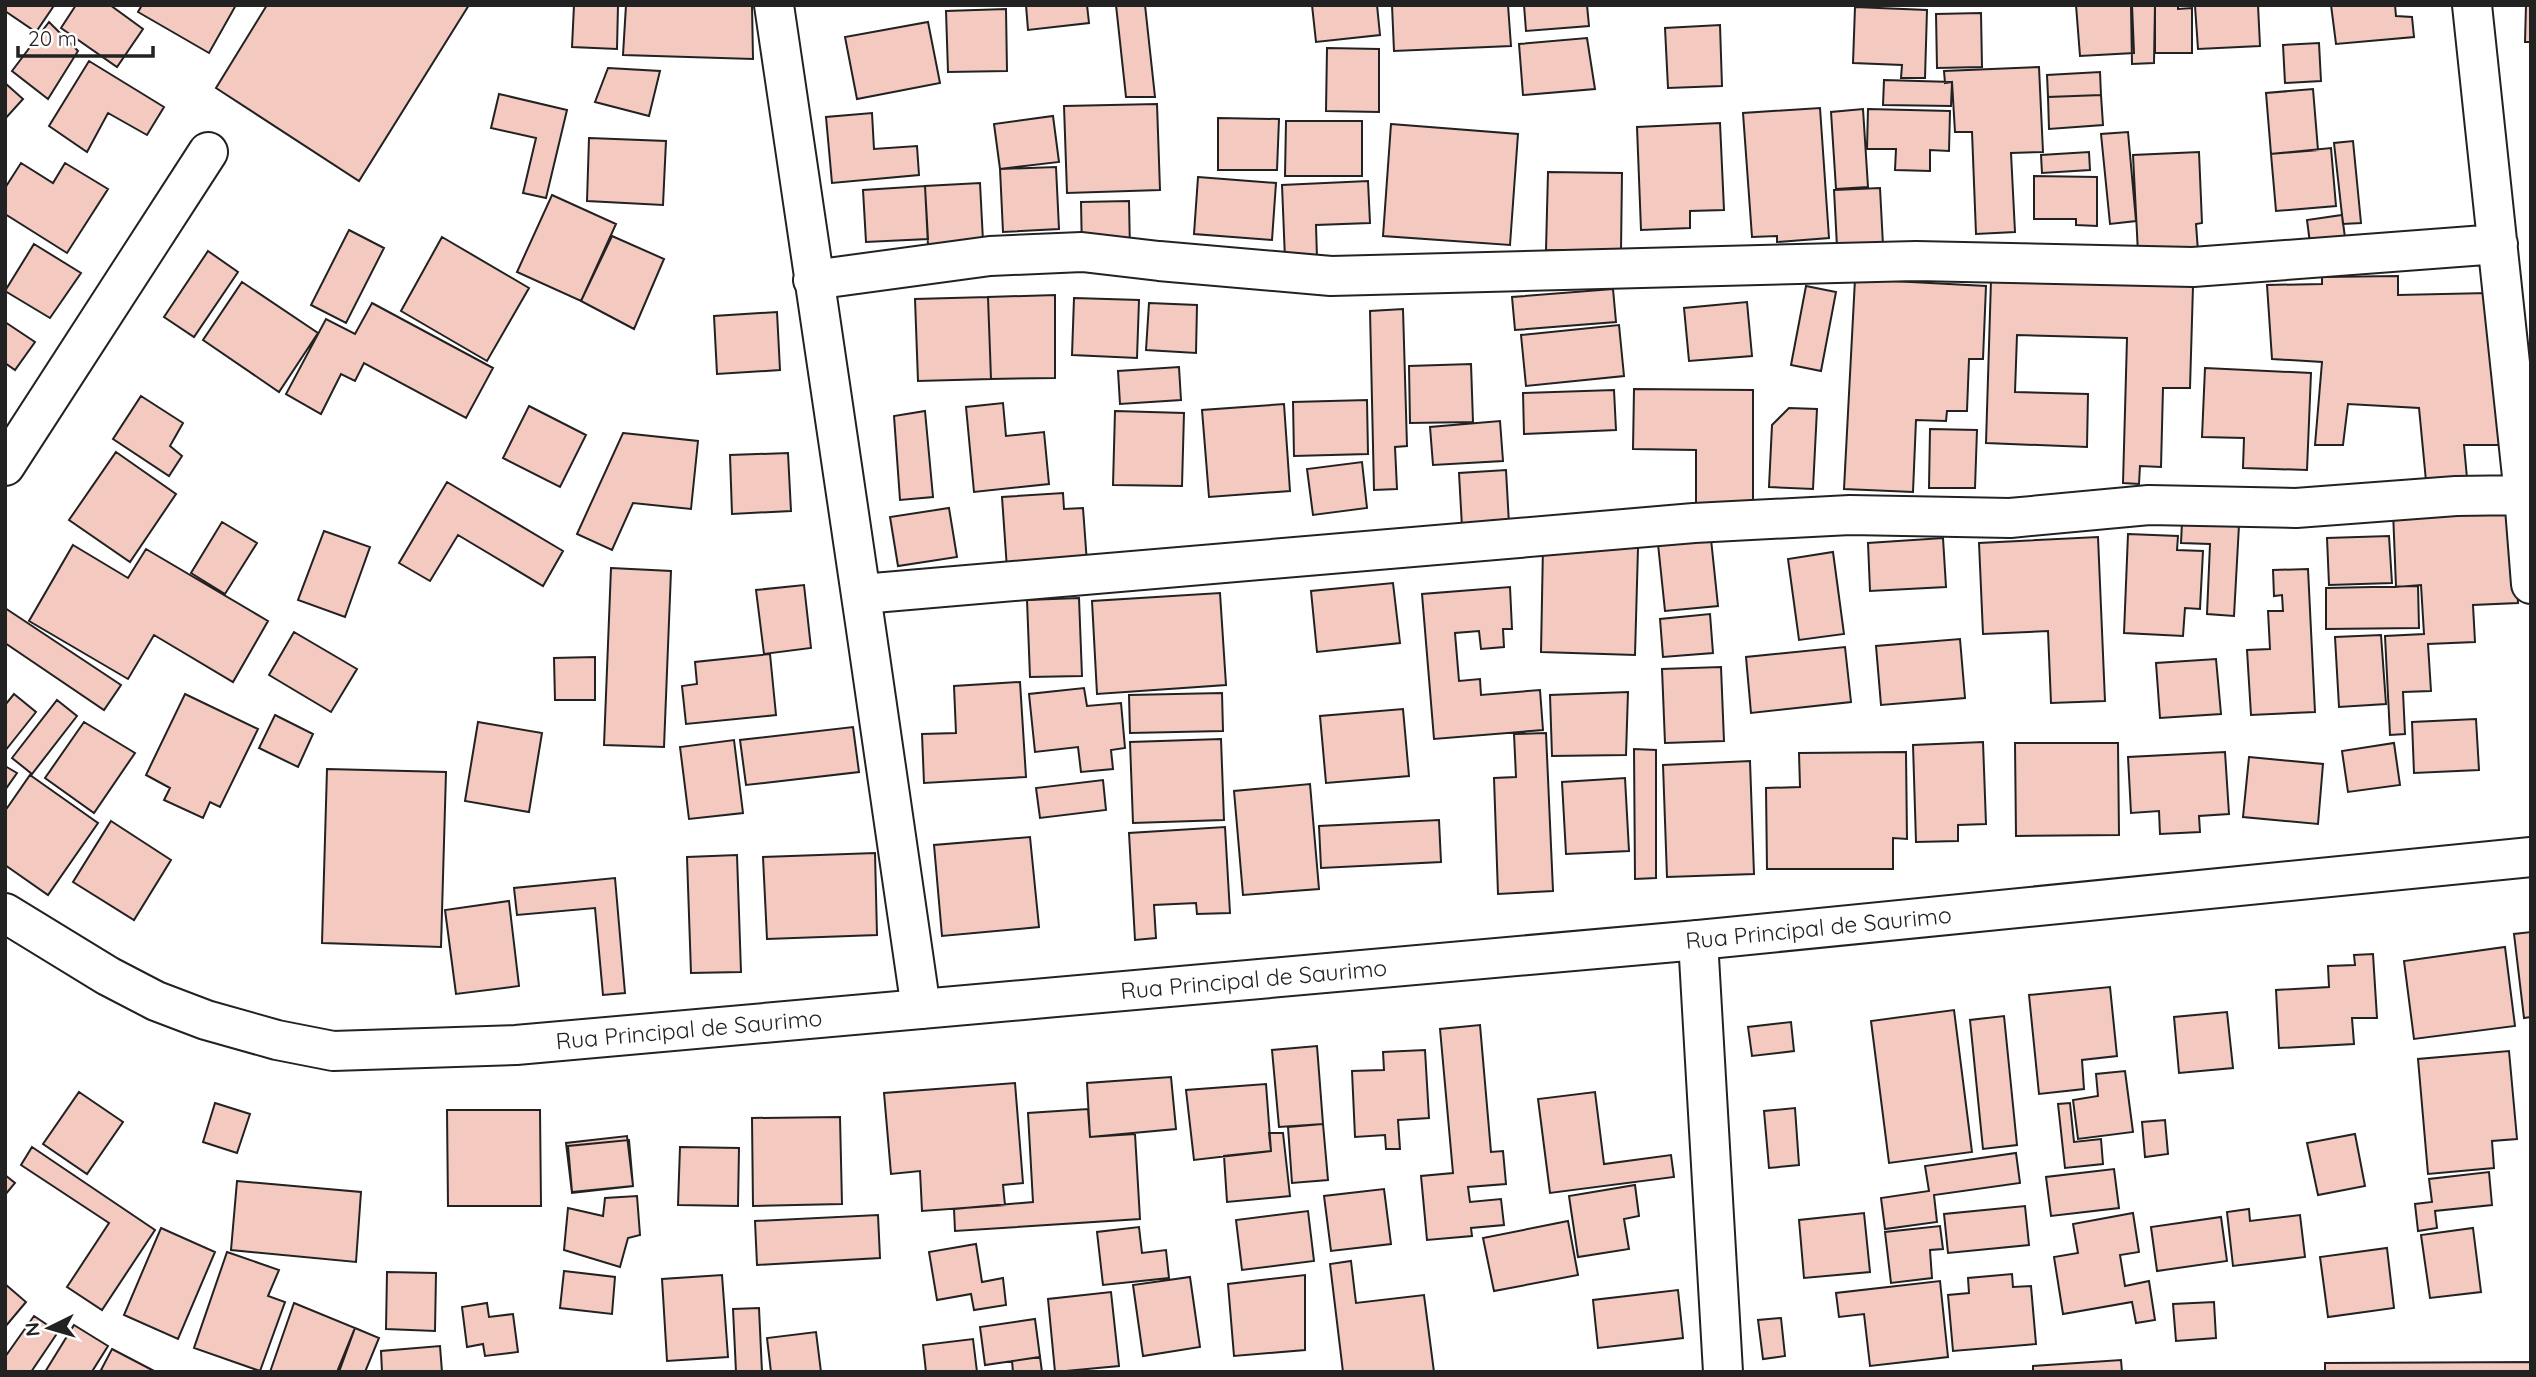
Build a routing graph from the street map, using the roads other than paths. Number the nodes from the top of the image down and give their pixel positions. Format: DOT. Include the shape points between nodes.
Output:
graph roads {
  1 [pos="2472,5"];
  2 [pos="779,6"];
  3 [pos="208,152"];
  4 [pos="2498,244"];
  5 [pos="813,280"];
  6 [pos="5,466"];
  7 [pos="2524,495"];
  8 [pos="2531,584"];
  9 [pos="862,594"];
  10 [pos="2531,857"];
  11 [pos="5,913"];
  12 [pos="1698,940"];
  13 [pos="921,1009"];
  14 [pos="1723,1372"];
  1 -- 4 [label="street"];
  2 -- 5 [label="street"];
  3 -- 6 [label="street"];
  4 -- 5 [label="street" via="2193,267 1916,261 1331,276 1082,252 990,256"];
  4 -- 7 [label="street"];
  5 -- 9 [label="street"];
  7 -- 8 [label="street"];
  7 -- 9 [label="street" via="2296,508 2150,505 2010,519 1850,515 1694,523"];
  9 -- 13 [label="street"];
  10 -- 12 [label="street, Rua Principal de Saurimo"];
  11 -- 13 [label="street, Rua Principal de Saurimo" via="156,1001 265,1037 333,1051 516,1045"];
  12 -- 13 [label="street, Rua Principal de Saurimo"];
  12 -- 14 [label="street"];
}
